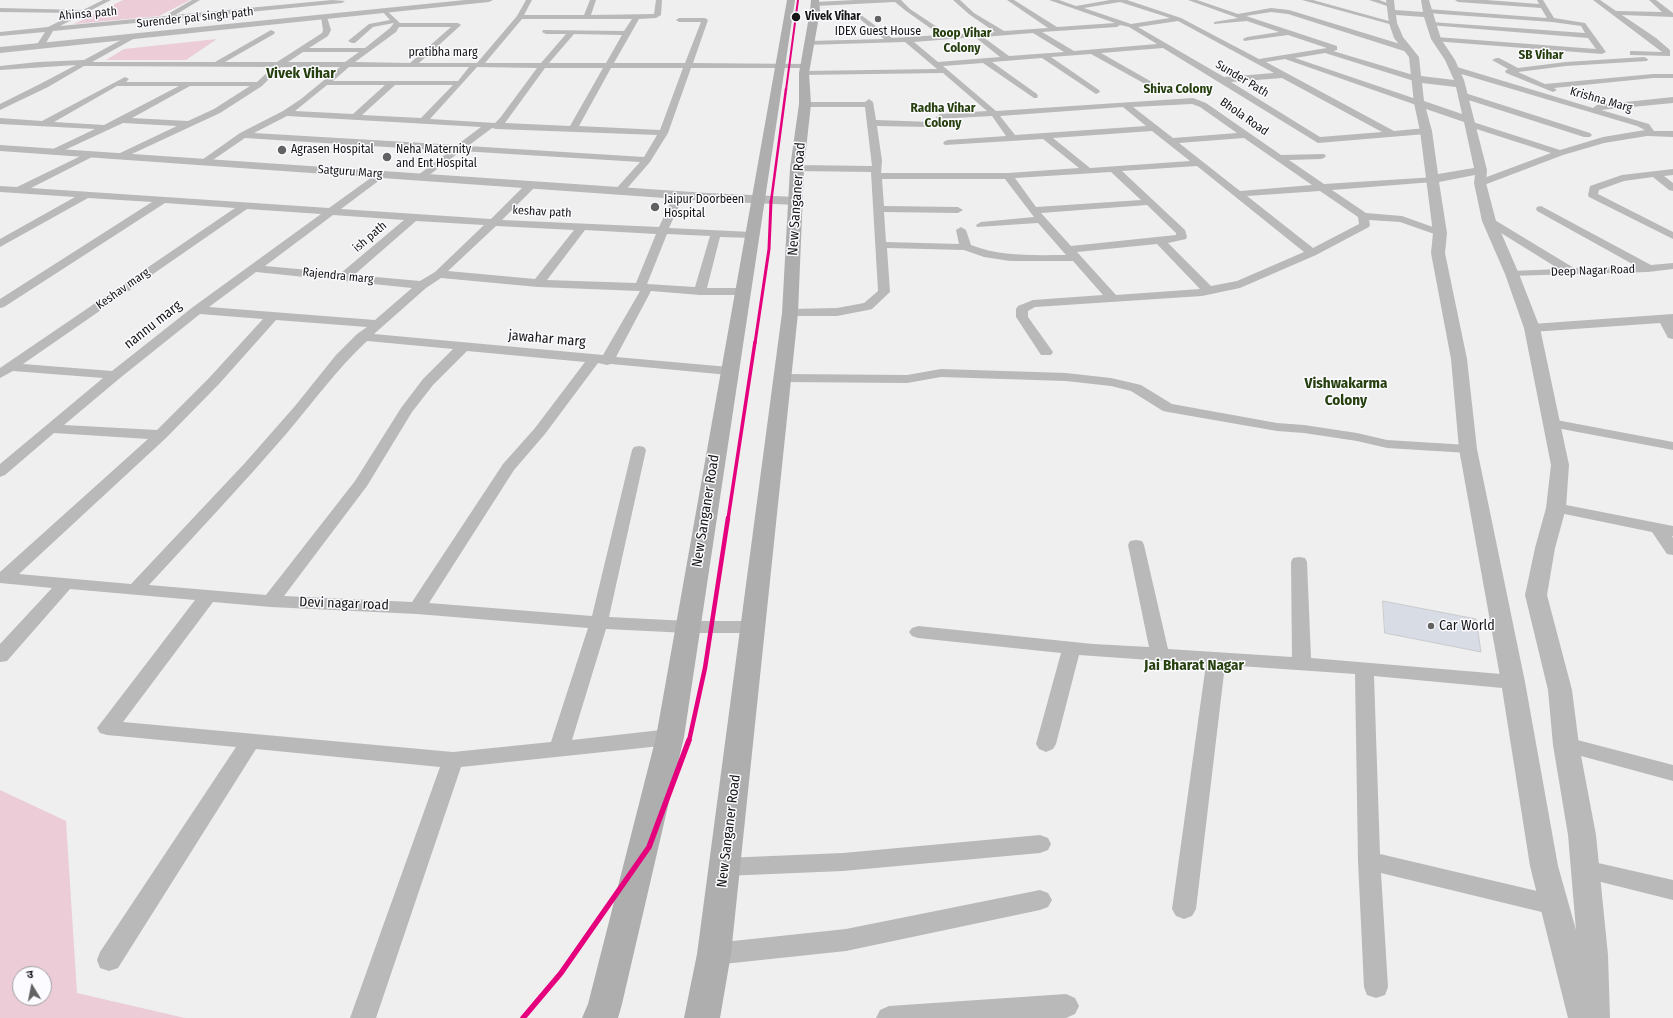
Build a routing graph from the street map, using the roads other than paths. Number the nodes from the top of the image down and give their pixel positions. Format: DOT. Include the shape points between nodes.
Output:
graph roads {
  1 [pos="108,0"];
  2 [pos="197,0"];
  3 [pos="288,0"];
  4 [pos="343,0"];
  5 [pos="489,0"];
  6 [pos="529,0"];
  7 [pos="593,0"];
  8 [pos="659,0"];
  9 [pos="790,0"];
  10 [pos="894,0"];
  11 [pos="897,0"];
  12 [pos="956,0"];
  13 [pos="1010,0"];
  14 [pos="1052,0"];
  15 [pos="1121,0"];
  16 [pos="1191,0"];
  17 [pos="1305,0"];
  18 [pos="1458,0"];
  19 [pos="1596,0"];
  20 [pos="1652,0"];
  21 [pos="1487,1"];
  22 [pos="249,2"];
  23 [pos="440,2"];
  24 [pos="815,2"];
  25 [pos="43,3"];
  26 [pos="1542,3"];
  27 [pos="277,7"];
  28 [pos="1075,7"];
  29 [pos="0,10"];
  30 [pos="239,10"];
  31 [pos="23,11"];
  32 [pos="85,11"];
  33 [pos="385,11"];
  34 [pos="1614,13"];
  35 [pos="857,14"];
  36 [pos="1671,14"];
  37 [pos="338,15"];
  38 [pos="1240,16"];
  39 [pos="324,17"];
  40 [pos="520,17"];
  41 [pos="587,17"];
  42 [pos="637,17"];
  43 [pos="164,18"];
  44 [pos="464,19"];
  45 [pos="1179,19"];
  46 [pos="1249,19"];
  47 [pos="679,20"];
  48 [pos="1552,20"];
  49 [pos="396,23"];
  50 [pos="1216,23"];
  51 [pos="1398,24"];
  52 [pos="458,25"];
  53 [pos="1128,25"];
  54 [pos="0,26"];
  55 [pos="53,27"];
  56 [pos="1081,27"];
  57 [pos="1055,29"];
  58 [pos="1033,30"];
  59 [pos="272,32"];
  60 [pos="546,32"];
  61 [pos="572,32"];
  62 [pos="627,33"];
  63 [pos="1002,33"];
  64 [pos="1292,33"];
  65 [pos="0,34"];
  66 [pos="976,35"];
  67 [pos="1096,35"];
  68 [pos="132,36"];
  69 [pos="1590,36"];
  70 [pos="947,37"];
  71 [pos="1247,39"];
  72 [pos="1437,39"];
  73 [pos="316,40"];
  74 [pos="330,40"];
  75 [pos="890,40"];
  76 [pos="907,40"];
  77 [pos="1653,40"];
  78 [pos="1666,40"];
  79 [pos="378,41"];
  80 [pos="809,44"];
  81 [pos="40,46"];
  82 [pos="1164,46"];
  83 [pos="0,50"];
  84 [pos="300,50"];
  85 [pos="365,50"];
  86 [pos="1325,51"];
  87 [pos="1093,52"];
  88 [pos="1609,52"];
  89 [pos="1072,53"];
  90 [pos="1670,55"];
  91 [pos="1044,56"];
  92 [pos="1008,58"];
  93 [pos="1286,58"];
  94 [pos="1644,59"];
  95 [pos="1496,60"];
  96 [pos="986,61"];
  97 [pos="1260,61"];
  98 [pos="1615,61"];
  99 [pos="82,63"];
  100 [pos="148,64"];
  101 [pos="217,64"];
  102 [pos="280,64"];
  103 [pos="348,64"];
  104 [pos="937,64"];
  105 [pos="412,65"];
  106 [pos="477,65"];
  107 [pos="543,65"];
  108 [pos="609,66"];
  109 [pos="688,66"];
  110 [pos="780,66"];
  111 [pos="9,67"];
  112 [pos="0,68"];
  113 [pos="1515,69"];
  114 [pos="805,70"];
  115 [pos="945,71"];
  116 [pos="0,72"];
  117 [pos="1285,75"];
  118 [pos="1653,76"];
  119 [pos="1673,76"];
  120 [pos="1416,79"];
  121 [pos="1221,80"];
  122 [pos="325,83"];
  123 [pos="393,83"];
  124 [pos="460,83"];
  125 [pos="116,84"];
  126 [pos="259,84"];
  127 [pos="187,85"];
  128 [pos="1545,86"];
  129 [pos="1156,88"];
  130 [pos="1096,92"];
  131 [pos="1034,96"];
  132 [pos="1673,100"];
  133 [pos="1662,101"];
  134 [pos="1419,103"];
  135 [pos="805,104"];
  136 [pos="1125,105"];
  137 [pos="1673,106"];
  138 [pos="0,107"];
  139 [pos="1597,108"];
  140 [pos="286,113"];
  141 [pos="994,113"];
  142 [pos="355,117"];
  143 [pos="940,117"];
  144 [pos="123,120"];
  145 [pos="0,121"];
  146 [pos="423,121"];
  147 [pos="1470,122"];
  148 [pos="872,123"];
  149 [pos="43,124"];
  150 [pos="189,124"];
  151 [pos="929,124"];
  152 [pos="1640,124"];
  153 [pos="493,126"];
  154 [pos="105,128"];
  155 [pos="1153,128"];
  156 [pos="573,129"];
  157 [pos="1426,131"];
  158 [pos="663,133"];
  159 [pos="1647,133"];
  160 [pos="1393,134"];
  161 [pos="1673,134"];
  162 [pos="243,135"];
  163 [pos="1247,135"];
  164 [pos="1587,135"];
  165 [pos="1045,136"];
  166 [pos="1012,138"];
  167 [pos="1170,141"];
  168 [pos="948,142"];
  169 [pos="0,148"];
  170 [pos="459,148"];
  171 [pos="54,152"];
  172 [pos="1560,153"];
  173 [pos="91,154"];
  174 [pos="122,156"];
  175 [pos="1321,156"];
  176 [pos="1280,158"];
  177 [pos="647,160"];
  178 [pos="204,162"];
  179 [pos="1199,163"];
  180 [pos="797,168"];
  181 [pos="1114,169"];
  182 [pos="1087,170"];
  183 [pos="1673,172"];
  184 [pos="876,173"];
  185 [pos="382,174"];
  186 [pos="1655,174"];
  187 [pos="1008,176"];
  188 [pos="1481,176"];
  189 [pos="421,177"];
  190 [pos="1433,179"];
  191 [pos="531,185"];
  192 [pos="1322,188"];
  193 [pos="1673,188"];
  194 [pos="0,189"];
  195 [pos="18,190"];
  196 [pos="619,191"];
  197 [pos="1238,194"];
  198 [pos="86,195"];
  199 [pos="679,195"];
  200 [pos="0,200"];
  201 [pos="163,200"];
  202 [pos="757,200"];
  203 [pos="796,201"];
  204 [pos="1150,202"];
  205 [pos="246,205"];
  206 [pos="879,209"];
  207 [pos="1541,209"];
  208 [pos="958,210"];
  209 [pos="1034,210"];
  210 [pos="331,211"];
  211 [pos="1363,216"];
  212 [pos="414,217"];
  213 [pos="1041,220"];
  214 [pos="1489,221"];
  215 [pos="494,222"];
  216 [pos="1650,224"];
  217 [pos="981,225"];
  218 [pos="1673,226"];
  219 [pos="582,227"];
  220 [pos="961,230"];
  221 [pos="662,232"];
  222 [pos="1440,233"];
  223 [pos="716,234"];
  224 [pos="752,235"];
  225 [pos="1673,236"];
  226 [pos="1160,241"];
  227 [pos="0,244"];
  228 [pos="881,245"];
  229 [pos="966,246"];
  230 [pos="1312,252"];
  231 [pos="1072,254"];
  232 [pos="1673,266"];
  233 [pos="254,268"];
  234 [pos="1648,269"];
  235 [pos="1572,272"];
  236 [pos="439,274"];
  237 [pos="1512,274"];
  238 [pos="344,277"];
  239 [pos="538,283"];
  240 [pos="422,285"];
  241 [pos="644,288"];
  242 [pos="1208,290"];
  243 [pos="700,291"];
  244 [pos="742,292"];
  245 [pos="1113,299"];
  246 [pos="0,304"];
  247 [pos="197,310"];
  248 [pos="790,314"];
  249 [pos="273,316"];
  250 [pos="1668,319"];
  251 [pos="378,324"];
  252 [pos="1532,328"];
  253 [pos="1673,335"];
  254 [pos="362,337"];
  255 [pos="463,347"];
  256 [pos="1046,352"];
  257 [pos="600,360"];
  258 [pos="5,370"];
  259 [pos="730,371"];
  260 [pos="115,375"];
  261 [pos="783,378"];
  262 [pos="1551,423"];
  263 [pos="52,428"];
  264 [pos="160,435"];
  265 [pos="1673,446"];
  266 [pos="1468,449"];
  267 [pos="639,450"];
  268 [pos="0,472"];
  269 [pos="1556,508"];
  270 [pos="1666,529"];
  271 [pos="1136,545"];
  272 [pos="1673,550"];
  273 [pos="1299,562"];
  274 [pos="2,578"];
  275 [pos="65,584"];
  276 [pos="135,590"];
  277 [pos="208,596"];
  278 [pos="271,601"];
  279 [pos="417,608"];
  280 [pos="599,623"];
  281 [pos="753,626"];
  282 [pos="688,627"];
  283 [pos="918,632"];
  284 [pos="1072,648"];
  285 [pos="1160,655"];
  286 [pos="0,656"];
  287 [pos="1216,659"];
  288 [pos="1302,664"];
  289 [pos="1364,668"];
  290 [pos="1513,682"];
  291 [pos="670,737"];
  292 [pos="250,742"];
  293 [pos="1046,744"];
  294 [pos="1566,746"];
  295 [pos="559,749"];
  296 [pos="454,760"];
  297 [pos="1673,774"];
  298 [pos="1040,844"];
  299 [pos="1369,862"];
  300 [pos="724,867"];
  301 [pos="1585,869"];
  302 [pos="1673,890"];
  303 [pos="1040,900"];
  304 [pos="1554,905"];
  305 [pos="1184,909"];
  306 [pos="714,954"];
  307 [pos="109,960"];
  308 [pos="1376,987"];
  309 [pos="1066,1006"];
  310 [pos="363,1018"];
  311 [pos="600,1018"];
  312 [pos="702,1018"];
  313 [pos="889,1018"];
  314 [pos="1584,1018"];
  315 [pos="1594,1018"];
  1 -- 32 [label="street"];
  2 -- 43 [label="street"];
  3 -- 27 [label="street"];
  4 -- 27 [label="street, Ahinsa path"];
  4 -- 37 [label="street" via="338,8"];
  5 -- 23 [label="street, Surender pal singh path"];
  6 -- 40 [label="street"];
  7 -- 41 [label="street"];
  8 -- 42 [label="street" via="660,14"];
  9 -- 110 [label="main road, New Sanganer Road"];
  10 -- 24 [label="street"];
  11 -- 70 [label="street"];
  12 -- 63 [label="street" via="972,14"];
  13 -- 57 [label="street"];
  14 -- 28 [label="street, Sunder Path"];
  15 -- 28 [label="street"];
  15 -- 45 [label="street"];
  16 -- 38 [label="street"];
  17 -- 51 [label="street"];
  18 -- 21 [label="street"];
  19 -- 34 [label="street"];
  20 -- 36 [label="street"];
  21 -- 26 [label="street"];
  22 -- 30 [label="street"];
  23 -- 33 [label="street, Surender pal singh path"];
  24 -- 80 [label="main road, New Sanganer Road"];
  25 -- 31 [label="street"];
  26 -- 48 [label="street"];
  27 -- 30 [label="street, Ahinsa path"];
  28 -- 53 [label="street, Sunder Path"];
  29 -- 31 [label="street"];
  30 -- 43 [label="street, Ahinsa path"];
  31 -- 32 [label="street"];
  32 -- 55 [label="street"];
  33 -- 37 [label="street, Surender pal singh path"];
  33 -- 49 [label="street"];
  34 -- 36 [label="street"];
  34 -- 77 [label="street"];
  35 -- 75 [label="street"];
  37 -- 39 [label="street, Surender pal singh path"];
  38 -- 46 [label="street"];
  38 -- 51 [label="street" via="1271,10"];
  39 -- 68 [label="street, Surender pal singh path"];
  39 -- 73 [label="street" via="327,30"];
  40 -- 41 [label="street"];
  40 -- 106 [label="street"];
  41 -- 42 [label="street"];
  42 -- 62 [label="street"];
  43 -- 55 [label="street, Ahinsa path"];
  44 -- 52 [label="street"];
  45 -- 53 [label="street"];
  45 -- 97 [label="street"];
  46 -- 50 [label="street"];
  46 -- 64 [label="street"];
  47 -- 109 [label="street" via="705,20"];
  48 -- 69 [label="street" via="1583,24"];
  48 -- 72 [label="street"];
  49 -- 52 [label="street"];
  49 -- 79 [label="street"];
  49 -- 79 [label="street" via="371,25 348,41"];
  51 -- 72 [label="street"];
  51 -- 120 [label="street"];
  52 -- 105 [label="street"];
  53 -- 56 [label="street"];
  53 -- 82 [label="street, Sunder Path"];
  54 -- 55 [label="street"];
  55 -- 65 [label="street"];
  55 -- 81 [label="street"];
  56 -- 57 [label="street"];
  56 -- 67 [label="street"];
  57 -- 58 [label="street"];
  58 -- 63 [label="street"];
  58 -- 89 [label="street"];
  59 -- 101 [label="street"];
  60 -- 61 [label="street"];
  61 -- 62 [label="street"];
  61 -- 107 [label="street"];
  62 -- 108 [label="street"];
  63 -- 66 [label="street"];
  64 -- 71 [label="street"];
  64 -- 86 [label="street" via="1334,48"];
  66 -- 70 [label="street"];
  66 -- 92 [label="street"];
  68 -- 81 [label="street, Surender pal singh path"];
  68 -- 99 [label="street"];
  69 -- 72 [label="street"];
  69 -- 88 [label="street"];
  70 -- 76 [label="street"];
  72 -- 88 [label="street" via="1513,49"];
  72 -- 120 [label="street"];
  72 -- 147 [label="street"];
  72 -- 152 [label="street, Krishna Marg" via="1594,111"];
  72 -- 164 [label="street"];
  73 -- 74 [label="street"];
  73 -- 84 [label="street"];
  75 -- 76 [label="street"];
  75 -- 80 [label="street"];
  76 -- 104 [label="street"];
  77 -- 78 [label="street"];
  77 -- 90 [label="street"];
  79 -- 85 [label="street"];
  80 -- 114 [label="main road, New Sanganer Road"];
  81 -- 83 [label="street, Surender pal singh path"];
  82 -- 87 [label="street"];
  82 -- 121 [label="street, Sunder Path"];
  84 -- 85 [label="street"];
  84 -- 102 [label="street"];
  85 -- 103 [label="street"];
  86 -- 93 [label="street"];
  86 -- 120 [label="street"];
  87 -- 89 [label="street"];
  87 -- 129 [label="street"];
  88 -- 90 [label="street"];
  89 -- 91 [label="street"];
  91 -- 92 [label="street"];
  91 -- 130 [label="street"];
  92 -- 96 [label="street"];
  93 -- 97 [label="street"];
  93 -- 134 [label="street"];
  94 -- 98 [label="street"];
  95 -- 113 [label="street"];
  96 -- 104 [label="street"];
  96 -- 131 [label="street"];
  97 -- 117 [label="street"];
  98 -- 113 [label="street"];
  98 -- 118 [label="street"];
  99 -- 100 [label="street, pratibha marg"];
  99 -- 111 [label="street, pratibha marg" via="60,62"];
  99 -- 138 [label="street"];
  100 -- 101 [label="street, pratibha marg"];
  100 -- 125 [label="street"];
  101 -- 102 [label="street, pratibha marg"];
  102 -- 103 [label="street, pratibha marg"];
  102 -- 126 [label="street"];
  103 -- 105 [label="street, pratibha marg"];
  103 -- 122 [label="street"];
  104 -- 115 [label="street"];
  105 -- 106 [label="street, pratibha marg"];
  106 -- 107 [label="street, pratibha marg"];
  106 -- 124 [label="street"];
  107 -- 108 [label="street, pratibha marg"];
  107 -- 153 [label="street" via="503,120"];
  108 -- 109 [label="street, pratibha marg"];
  108 -- 156 [label="street"];
  109 -- 110 [label="street, pratibha marg"];
  109 -- 158 [label="street"];
  110 -- 114 [label="street, pratibha marg"];
  110 -- 202 [label="main road, New Sanganer Road"];
  111 -- 112 [label="street, pratibha marg"];
  111 -- 116 [label="street"];
  113 -- 128 [label="street" via="1509,70"];
  114 -- 115 [label="street, pratibha marg"];
  114 -- 135 [label="main road, New Sanganer Road"];
  115 -- 141 [label="street"];
  117 -- 121 [label="street"];
  117 -- 160 [label="street"];
  118 -- 119 [label="street"];
  118 -- 128 [label="street"];
  120 -- 134 [label="street"];
  121 -- 160 [label="street, Sunder Path" via="1318,140"];
  122 -- 123 [label="street"];
  122 -- 140 [label="street"];
  123 -- 124 [label="street"];
  123 -- 142 [label="street"];
  124 -- 146 [label="street"];
  125 -- 127 [label="street"];
  125 -- 149 [label="street"];
  126 -- 127 [label="street"];
  126 -- 150 [label="street" via="217,111"];
  127 -- 144 [label="street"];
  128 -- 139 [label="street"];
  132 -- 133 [label="street"];
  133 -- 137 [label="street"];
  133 -- 139 [label="street"];
  134 -- 147 [label="street"];
  134 -- 157 [label="street"];
  135 -- 148 [label="street" via="869,103"];
  135 -- 180 [label="main road, New Sanganer Road"];
  136 -- 141 [label="street, Bhola Road"];
  136 -- 155 [label="street"];
  136 -- 163 [label="street, Bhola Road" via="1193,101"];
  139 -- 152 [label="street"];
  140 -- 142 [label="street"];
  140 -- 162 [label="street"];
  141 -- 143 [label="street, Bhola Road"];
  141 -- 166 [label="street"];
  142 -- 146 [label="street"];
  144 -- 150 [label="street"];
  144 -- 154 [label="street"];
  145 -- 149 [label="street"];
  146 -- 153 [label="street"];
  147 -- 172 [label="street"];
  147 -- 188 [label="street"];
  148 -- 151 [label="street"];
  148 -- 184 [label="street"];
  149 -- 154 [label="street"];
  150 -- 174 [label="street"];
  152 -- 159 [label="street, Krishna Marg" via="1650,130"];
  153 -- 156 [label="street"];
  153 -- 170 [label="street"];
  154 -- 171 [label="street"];
  155 -- 165 [label="street"];
  155 -- 167 [label="street"];
  156 -- 158 [label="street"];
  157 -- 160 [label="street, Sunder Path"];
  157 -- 190 [label="street"];
  158 -- 177 [label="street"];
  159 -- 161 [label="street"];
  159 -- 172 [label="street, Krishna Marg" via="1603,140"];
  162 -- 170 [label="street"];
  162 -- 178 [label="street"];
  163 -- 167 [label="street"];
  163 -- 176 [label="street, Bhola Road"];
  165 -- 166 [label="street"];
  165 -- 182 [label="street"];
  166 -- 168 [label="street"];
  167 -- 179 [label="street"];
  169 -- 171 [label="street, Satguru Marg"];
  170 -- 177 [label="street"];
  170 -- 189 [label="street"];
  171 -- 173 [label="street, Satguru Marg"];
  172 -- 188 [label="street, Krishna Marg"];
  173 -- 174 [label="street, Satguru Marg"];
  173 -- 195 [label="street"];
  174 -- 178 [label="street, Satguru Marg"];
  175 -- 176 [label="street"];
  176 -- 192 [label="street, Bhola Road"];
  177 -- 196 [label="street"];
  178 -- 185 [label="street, Satguru Marg"];
  179 -- 181 [label="street"];
  179 -- 197 [label="street"];
  180 -- 184 [label="street"];
  180 -- 203 [label="main road, New Sanganer Road"];
  181 -- 182 [label="street"];
  181 -- 204 [label="street"];
  182 -- 187 [label="street"];
  183 -- 186 [label="street"];
  184 -- 187 [label="street"];
  184 -- 206 [label="street"];
  185 -- 189 [label="street, Satguru Marg"];
  185 -- 210 [label="street, nannu marg"];
  186 -- 193 [label="street"];
  186 -- 216 [label="street" via="1622,178 1594,188 1593,194"];
  187 -- 209 [label="street"];
  188 -- 190 [label="street"];
  188 -- 214 [label="street"];
  189 -- 191 [label="street, Satguru Marg"];
  190 -- 192 [label="street"];
  190 -- 222 [label="street"];
  191 -- 196 [label="street, Satguru Marg"];
  191 -- 215 [label="street"];
  192 -- 197 [label="street"];
  192 -- 211 [label="street, Bhola Road"];
  194 -- 195 [label="street, keshav path"];
  195 -- 198 [label="street, keshav path"];
  195 -- 200 [label="street"];
  196 -- 199 [label="street, Satguru Marg"];
  197 -- 230 [label="street"];
  198 -- 201 [label="street, keshav path"];
  198 -- 227 [label="street"];
  199 -- 202 [label="street, Satguru Marg"];
  199 -- 221 [label="street"];
  201 -- 205 [label="street, keshav path"];
  201 -- 246 [label="street"];
  202 -- 203 [label="street, Satguru Marg"];
  202 -- 224 [label="main road, New Sanganer Road"];
  203 -- 248 [label="main road, New Sanganer Road"];
  204 -- 209 [label="street"];
  204 -- 226 [label="street" via="1182,237"];
  205 -- 210 [label="street, keshav path"];
  205 -- 258 [label="street, Keshav marg"];
  206 -- 208 [label="street"];
  206 -- 228 [label="street"];
  207 -- 234 [label="street"];
  209 -- 213 [label="street"];
  210 -- 212 [label="street, keshav path"];
  210 -- 233 [label="street, nannu marg"];
  211 -- 222 [label="street" via="1402,220"];
  211 -- 230 [label="street" via="1365,225"];
  212 -- 215 [label="street, keshav path"];
  212 -- 238 [label="street, ish path"];
  213 -- 217 [label="street"];
  213 -- 231 [label="street"];
  214 -- 235 [label="street"];
  214 -- 237 [label="street"];
  215 -- 219 [label="street, keshav path"];
  215 -- 236 [label="street"];
  216 -- 218 [label="street"];
  216 -- 225 [label="street"];
  219 -- 221 [label="street, keshav path"];
  219 -- 239 [label="street"];
  220 -- 229 [label="street"];
  221 -- 223 [label="street, keshav path"];
  221 -- 241 [label="street"];
  222 -- 266 [label="street" via="1438,253 1459,358"];
  223 -- 224 [label="street, keshav path"];
  223 -- 243 [label="street"];
  224 -- 244 [label="main road, New Sanganer Road"];
  226 -- 231 [label="street"];
  226 -- 242 [label="street"];
  228 -- 229 [label="street"];
  228 -- 248 [label="street" via="884,292 868,306 837,312"];
  229 -- 231 [label="street" via="984,254 1010,258"];
  230 -- 242 [label="street" via="1240,284"];
  231 -- 245 [label="street"];
  232 -- 234 [label="street, Deep Nagar Road"];
  233 -- 238 [label="street, Rajendra marg"];
  233 -- 247 [label="street, nannu marg"];
  234 -- 235 [label="street, Deep Nagar Road"];
  235 -- 237 [label="street, Deep Nagar Road"];
  236 -- 239 [label="street"];
  236 -- 240 [label="street"];
  237 -- 252 [label="street"];
  238 -- 240 [label="street, Rajendra marg"];
  239 -- 241 [label="street"];
  240 -- 251 [label="street"];
  241 -- 243 [label="street"];
  241 -- 257 [label="street"];
  242 -- 245 [label="street"];
  243 -- 244 [label="street"];
  244 -- 259 [label="main road, New Sanganer Road"];
  245 -- 256 [label="street" via="1033,304 1022,309 1022,318"];
  247 -- 249 [label="street"];
  247 -- 260 [label="street, nannu marg"];
  248 -- 261 [label="main road, New Sanganer Road"];
  249 -- 251 [label="street"];
  249 -- 264 [label="street"];
  250 -- 252 [label="street"];
  250 -- 253 [label="street"];
  251 -- 254 [label="street"];
  252 -- 262 [label="street"];
  254 -- 255 [label="street, jawahar marg"];
  254 -- 276 [label="street" via="341,358 249,467"];
  255 -- 257 [label="street, jawahar marg"];
  255 -- 278 [label="street" via="428,382 406,411 362,483"];
  257 -- 259 [label="street, jawahar marg"];
  257 -- 279 [label="street" via="508,467"];
  258 -- 260 [label="street"];
  259 -- 282 [label="main road, New Sanganer Road"];
  260 -- 263 [label="street, nannu marg"];
  261 -- 266 [label="street" via="907,379 941,373 1066,377 1111,382 1136,388 1168,408 1277,427 1357,437 1387,444"];
  261 -- 281 [label="main road, New Sanganer Road"];
  262 -- 265 [label="street"];
  262 -- 269 [label="street" via="1560,465"];
  263 -- 264 [label="street"];
  263 -- 268 [label="street, nannu marg"];
  264 -- 274 [label="street"];
  266 -- 290 [label="street"];
  267 -- 280 [label="street"];
  269 -- 270 [label="street"];
  269 -- 294 [label="street" via="1536,595 1560,690"];
  270 -- 272 [label="street"];
  271 -- 285 [label="street"];
  273 -- 288 [label="street"];
  274 -- 275 [label="street, Devi nagar road"];
  275 -- 276 [label="street, Devi nagar road"];
  275 -- 286 [label="street"];
  276 -- 277 [label="street, Devi nagar road"];
  277 -- 278 [label="street, Devi nagar road"];
  277 -- 292 [label="street" via="107,728"];
  278 -- 279 [label="street, Devi nagar road"];
  279 -- 280 [label="street, Devi nagar road"];
  280 -- 282 [label="street, Devi nagar road"];
  280 -- 295 [label="street"];
  281 -- 282 [label="street, Devi nagar road"];
  281 -- 300 [label="main road, New Sanganer Road"];
  282 -- 291 [label="main road, New Sanganer Road"];
  283 -- 284 [label="street"];
  284 -- 285 [label="street"];
  284 -- 293 [label="street"];
  285 -- 287 [label="street"];
  287 -- 288 [label="street"];
  287 -- 305 [label="street"];
  288 -- 289 [label="street"];
  289 -- 290 [label="street"];
  289 -- 299 [label="street"];
  290 -- 304 [label="street" via="1544,866"];
  291 -- 295 [label="street"];
  291 -- 311 [label="main road, New Sanganer Road"];
  292 -- 296 [label="street"];
  292 -- 307 [label="street"];
  294 -- 297 [label="street"];
  294 -- 301 [label="street" via="1582,835"];
  295 -- 296 [label="street"];
  296 -- 310 [label="street"];
  298 -- 300 [label="street" via="843,862"];
  299 -- 304 [label="street"];
  299 -- 308 [label="street"];
  300 -- 306 [label="main road, New Sanganer Road"];
  301 -- 302 [label="street"];
  301 -- 315 [label="street" via="1593,955"];
  303 -- 306 [label="street" via="846,940"];
  304 -- 314 [label="street"];
  306 -- 312 [label="main road, New Sanganer Road"];
  309 -- 313 [label="street"];
}
